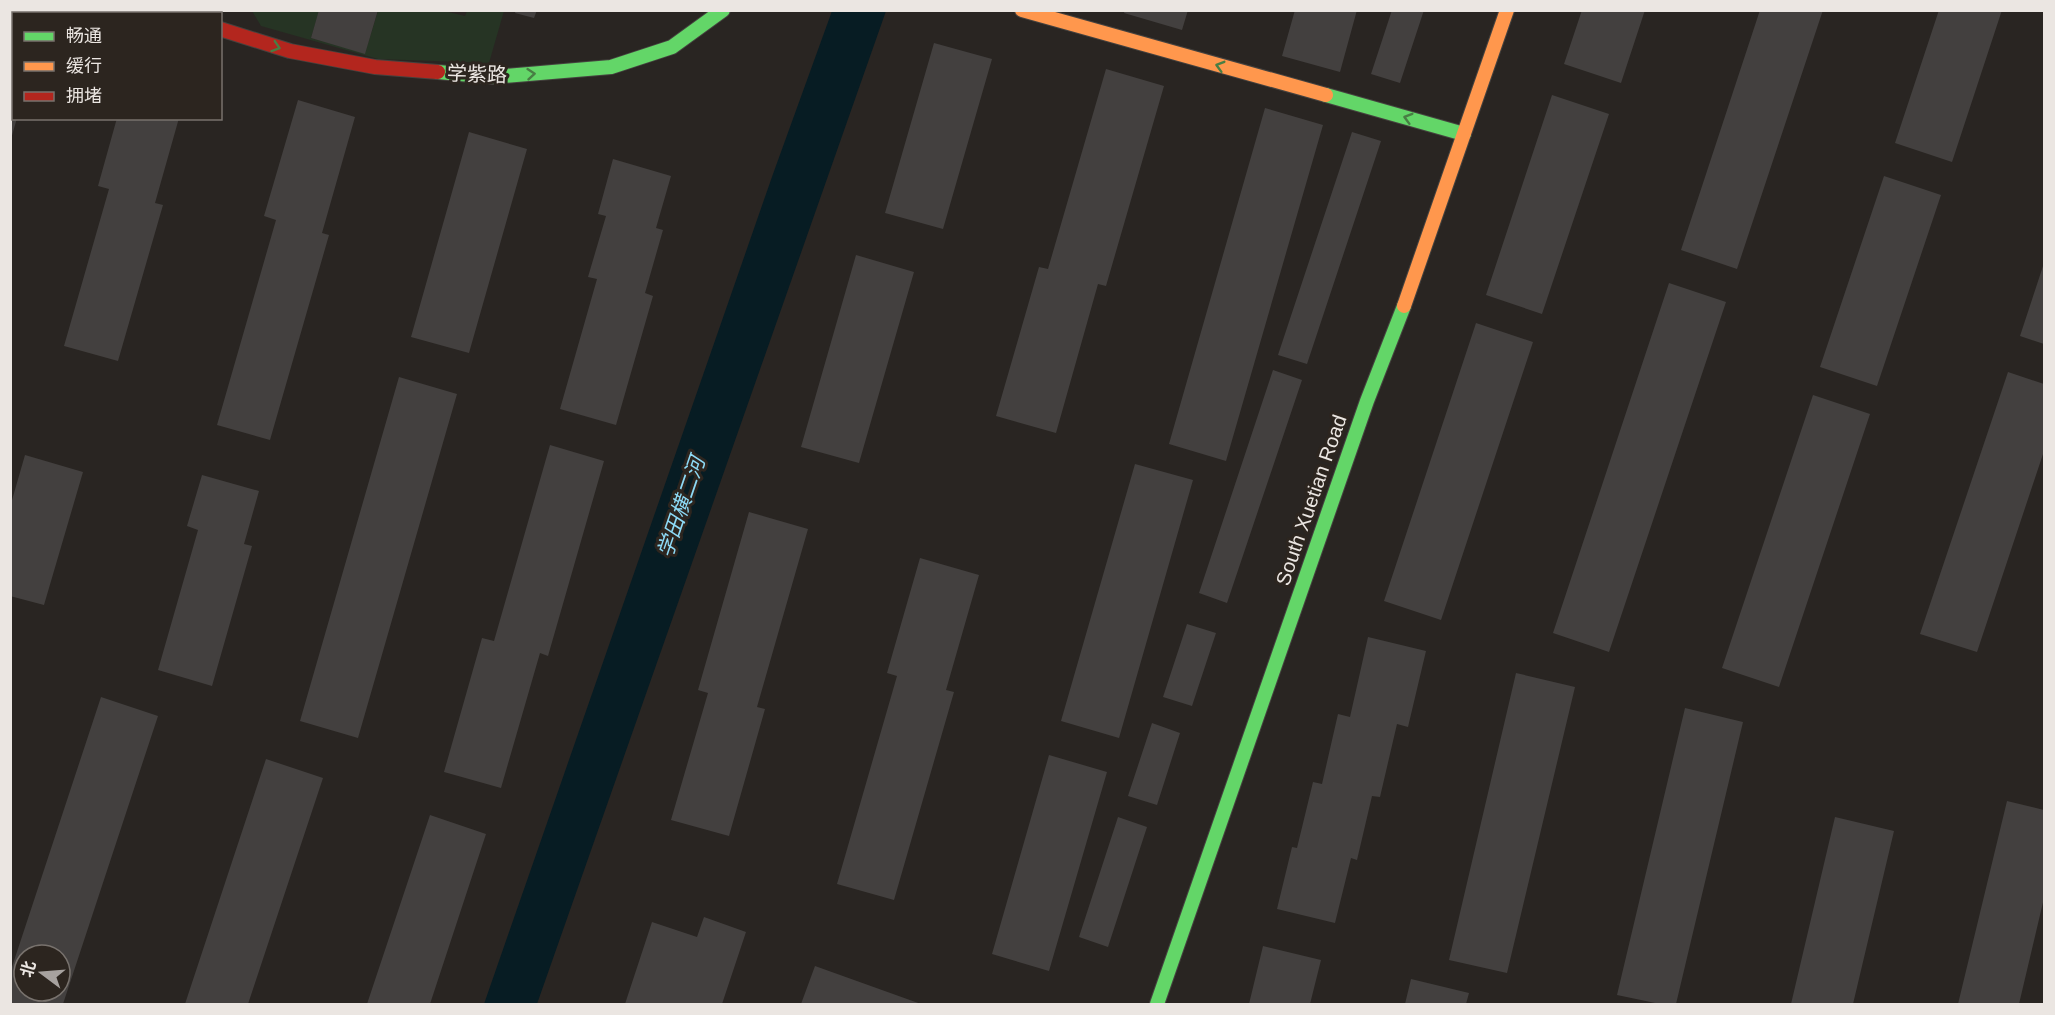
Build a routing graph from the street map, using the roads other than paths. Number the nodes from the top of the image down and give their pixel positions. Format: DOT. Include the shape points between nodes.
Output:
graph roads {
  1 [pos="723,10"];
  2 [pos="1022,10"];
  3 [pos="1506,10"];
  4 [pos="222,30"];
  5 [pos="1464,134"];
  6 [pos="1157,1005"];
  4 -- 1 [label="street, 学紫路, one-way" via="290,51 375,67 492,77 610,67 672,47"];
  5 -- 2 [label="street, one-way"];
  3 -- 5 [label="street, South Xuetian Road"];
  5 -- 6 [label="street, South Xuetian Road" via="1413,282 1366,400"];
}
